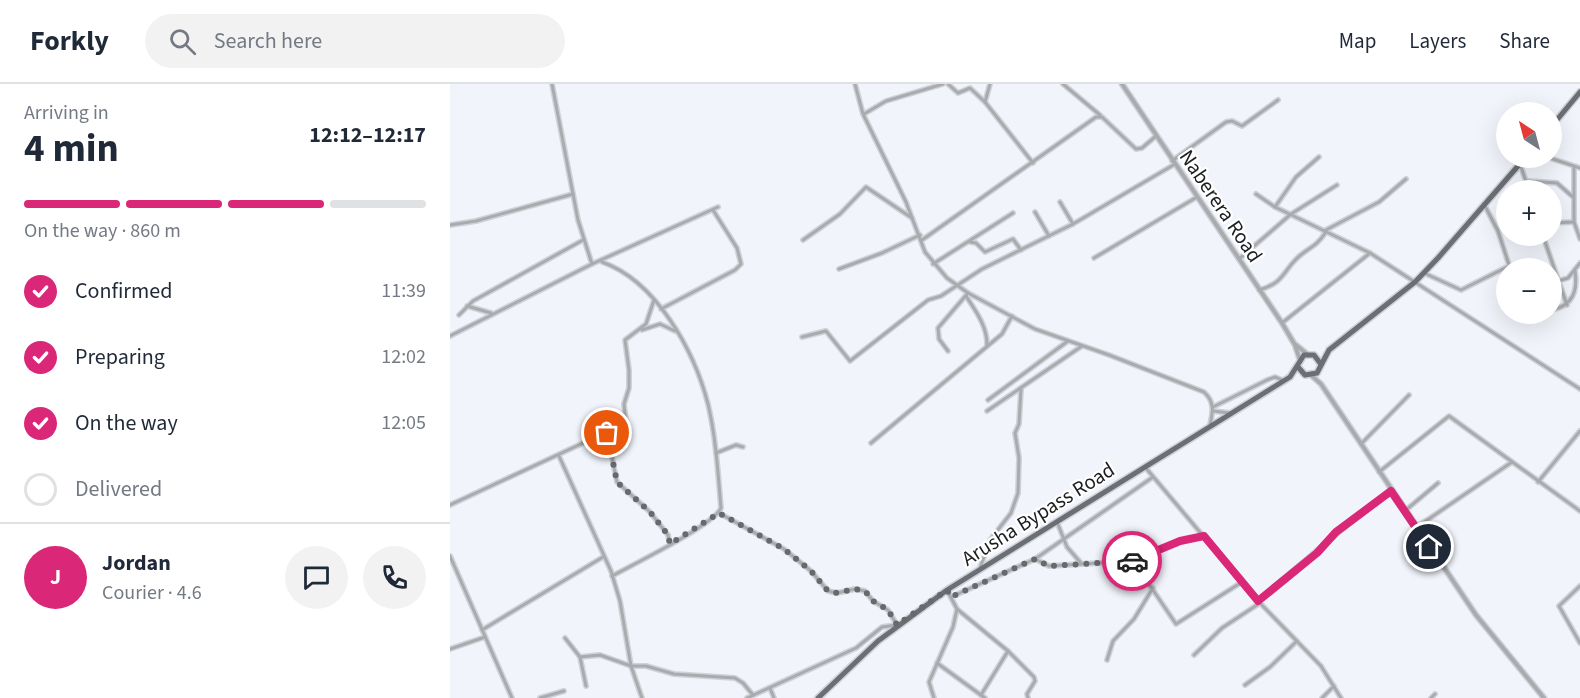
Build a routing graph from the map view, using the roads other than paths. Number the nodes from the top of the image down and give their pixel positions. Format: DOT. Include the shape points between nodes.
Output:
graph roads {
  1 [pos="552,84"];
  2 [pos="943,84"];
  3 [pos="948,84"];
  4 [pos="990,84"];
  5 [pos="1063,84"];
  6 [pos="1122,84"];
  7 [pos="856,85"];
  8 [pos="1580,92"];
  9 [pos="1278,100"];
  10 [pos="986,102"];
  11 [pos="863,114"];
  12 [pos="1562,114"];
  13 [pos="1101,117"];
  14 [pos="1156,136"];
  15 [pos="1318,157"];
  16 [pos="1174,162"];
  17 [pos="1562,162"];
  18 [pos="1033,163"];
  19 [pos="1574,167"];
  20 [pos="1517,168"];
  21 [pos="1580,168"];
  22 [pos="1406,179"];
  23 [pos="1337,185"];
  24 [pos="1562,187"];
  25 [pos="573,194"];
  26 [pos="1256,194"];
  27 [pos="1197,197"];
  28 [pos="1574,198"];
  29 [pos="1060,202"];
  30 [pos="1485,206"];
  31 [pos="718,207"];
  32 [pos="1275,207"];
  33 [pos="713,210"];
  34 [pos="1013,213"];
  35 [pos="1035,213"];
  36 [pos="1291,214"];
  37 [pos="913,219"];
  38 [pos="1562,223"];
  39 [pos="1574,223"];
  40 [pos="1073,224"];
  41 [pos="450,225"];
  42 [pos="1580,225"];
  43 [pos="1325,231"];
  44 [pos="920,235"];
  45 [pos="1049,236"];
  46 [pos="1580,239"];
  47 [pos="583,240"];
  48 [pos="803,240"];
  49 [pos="922,240"];
  50 [pos="968,242"];
  51 [pos="1020,250"];
  52 [pos="1370,253"];
  53 [pos="1094,258"];
  54 [pos="1506,258"];
  55 [pos="1239,259"];
  56 [pos="602,262"];
  57 [pos="1580,263"];
  58 [pos="592,264"];
  59 [pos="933,264"];
  60 [pos="839,269"];
  61 [pos="1575,271"];
  62 [pos="1424,272"];
  63 [pos="1496,273"];
  64 [pos="1562,280"];
  65 [pos="1415,282"];
  66 [pos="957,286"];
  67 [pos="1259,290"];
  68 [pos="1562,292"];
  69 [pos="967,294"];
  70 [pos="654,300"];
  71 [pos="1567,305"];
  72 [pos="467,306"];
  73 [pos="1562,307"];
  74 [pos="661,309"];
  75 [pos="492,314"];
  76 [pos="459,315"];
  77 [pos="1012,316"];
  78 [pos="1282,323"];
  79 [pos="675,331"];
  80 [pos="638,332"];
  81 [pos="450,336"];
  82 [pos="802,337"];
  83 [pos="1068,341"];
  84 [pos="1295,345"];
  85 [pos="987,346"];
  86 [pos="1082,346"];
  87 [pos="1329,350"];
  88 [pos="948,351"];
  89 [pos="1311,354"];
  90 [pos="1299,363"];
  91 [pos="1320,363"];
  92 [pos="1319,371"];
  93 [pos="1308,375"];
  94 [pos="1290,376"];
  95 [pos="1282,380"];
  96 [pos="1321,384"];
  97 [pos="1021,389"];
  98 [pos="1580,389"];
  99 [pos="1409,395"];
  100 [pos="988,400"];
  101 [pos="1213,409"];
  102 [pos="987,411"];
  103 [pos="1231,413"];
  104 [pos="1210,425"];
  105 [pos="1580,431"];
  106 [pos="607,433"];
  107 [pos="871,443"];
  108 [pos="1360,444"];
  109 [pos="743,447"];
  110 [pos="716,453"];
  111 [pos="559,456"];
  112 [pos="1512,462"];
  113 [pos="1145,467"];
  114 [pos="1379,472"];
  115 [pos="1154,477"];
  116 [pos="1538,482"];
  117 [pos="1438,483"];
  118 [pos="1391,491"];
  119 [pos="450,505"];
  120 [pos="1405,511"];
  121 [pos="1580,512"];
  122 [pos="719,513"];
  123 [pos="1057,522"];
  124 [pos="1416,528"];
  125 [pos="1204,536"];
  126 [pos="1065,540"];
  127 [pos="670,544"];
  128 [pos="450,556"];
  129 [pos="603,557"];
  130 [pos="1035,559"];
  131 [pos="1133,561"];
  132 [pos="1082,563"];
  133 [pos="980,569"];
  134 [pos="612,576"];
  135 [pos="1242,582"];
  136 [pos="1580,586"];
  137 [pos="1153,588"];
  138 [pos="947,590"];
  139 [pos="951,597"];
  140 [pos="1259,602"];
  141 [pos="957,609"];
  142 [pos="898,625"];
  143 [pos="482,630"];
  144 [pos="485,637"];
  145 [pos="565,638"];
  146 [pos="1298,641"];
  147 [pos="1580,643"];
  148 [pos="450,649"];
  149 [pos="1008,651"];
  150 [pos="1194,655"];
  151 [pos="580,657"];
  152 [pos="1107,660"];
  153 [pos="937,663"];
  154 [pos="631,666"];
  155 [pos="1245,685"];
  156 [pos="586,686"];
  157 [pos="1334,686"];
  158 [pos="770,688"];
  159 [pos="564,691"];
  160 [pos="1435,694"];
  161 [pos="753,695"];
  162 [pos="983,696"];
  163 [pos="512,698"];
  164 [pos="540,698"];
  165 [pos="642,698"];
  166 [pos="747,698"];
  167 [pos="774,698"];
  168 [pos="818,698"];
  169 [pos="934,698"];
  170 [pos="1028,698"];
  171 [pos="1322,698"];
  172 [pos="1341,698"];
  173 [pos="1431,698"];
  174 [pos="1544,698"];
  1 -- 25 [label="street"];
  2 -- 11 [label="street" via="886,101"];
  3 -- 10 [label="street" via="958,93 970,88"];
  4 -- 10 [label="street"];
  5 -- 13 [label="street"];
  6 -- 14 [label="street, Naberera Road"];
  7 -- 11 [label="street"];
  8 -- 12 [label="main road"];
  9 -- 16 [label="street" via="1242,126 1226,122"];
  10 -- 18 [label="street"];
  11 -- 37 [label="street"];
  13 -- 14 [label="street" via="1136,149 1140,150"];
  13 -- 18 [label="street"];
  14 -- 16 [label="street, Naberera Road"];
  15 -- 32 [label="street" via="1296,177"];
  16 -- 27 [label="street, Naberera Road"];
  16 -- 40 [label="street"];
  17 -- 19 [label="street"];
  18 -- 49 [label="street"];
  19 -- 21 [label="street"];
  19 -- 28 [label="street"];
  20 -- 30 [label="main road, Arusha Bypass Road"];
  22 -- 43 [label="street" via="1379,202"];
  23 -- 36 [label="street"];
  24 -- 28 [label="street"];
  25 -- 41 [label="street"];
  25 -- 47 [label="street"];
  26 -- 32 [label="street"];
  27 -- 53 [label="street"];
  27 -- 55 [label="street, Naberera Road"];
  28 -- 39 [label="street"];
  29 -- 40 [label="street"];
  30 -- 54 [label="street"];
  30 -- 62 [label="main road, Arusha Bypass Road"];
  31 -- 33 [label="street"];
  32 -- 36 [label="street"];
  33 -- 56 [label="street"];
  33 -- 74 [label="street" via="737,248 741,264"];
  34 -- 50 [label="street"];
  35 -- 45 [label="street"];
  36 -- 43 [label="street"];
  36 -- 55 [label="street"];
  37 -- 44 [label="street"];
  37 -- 48 [label="street" via="866,187 840,214"];
  38 -- 39 [label="street"];
  39 -- 42 [label="street"];
  39 -- 46 [label="street"];
  40 -- 45 [label="street"];
  43 -- 52 [label="street"];
  43 -- 67 [label="street" via="1318,245 1300,255 1279,280"];
  44 -- 49 [label="street"];
  44 -- 60 [label="street"];
  45 -- 51 [label="street"];
  47 -- 58 [label="street"];
  47 -- 72 [label="street"];
  49 -- 59 [label="street"];
  50 -- 51 [label="street" via="976,243 985,252 1013,239"];
  50 -- 59 [label="street"];
  51 -- 66 [label="street"];
  52 -- 65 [label="street"];
  52 -- 78 [label="street"];
  55 -- 67 [label="street, Naberera Road"];
  56 -- 58 [label="street"];
  56 -- 70 [label="street" via="626,273"];
  57 -- 61 [label="street"];
  58 -- 75 [label="street"];
  59 -- 66 [label="street"];
  61 -- 64 [label="street"];
  61 -- 71 [label="street" via="1576,290"];
  62 -- 63 [label="street" via="1461,290"];
  62 -- 65 [label="main road, Arusha Bypass Road"];
  65 -- 87 [label="main road, Arusha Bypass Road"];
  65 -- 98 [label="street"];
  66 -- 69 [label="street"];
  66 -- 82 [label="street" via="928,300 850,361 826,331"];
  67 -- 78 [label="street, Naberera Road"];
  68 -- 71 [label="street"];
  69 -- 77 [label="street"];
  69 -- 85 [label="street" via="988,336"];
  69 -- 88 [label="street" via="938,328 939,339"];
  70 -- 74 [label="street"];
  70 -- 80 [label="street" via="646,324"];
  71 -- 73 [label="street"];
  72 -- 75 [label="street"];
  72 -- 76 [label="street"];
  74 -- 79 [label="street"];
  75 -- 81 [label="street"];
  77 -- 83 [label="street"];
  77 -- 85 [label="street" via="1005,330"];
  78 -- 84 [label="street, Naberera Road"];
  79 -- 80 [label="street" via="657,324"];
  79 -- 110 [label="street" via="690,356 706,398"];
  80 -- 106 [label="street" via="625,342 629,388 624,408 628,421"];
  83 -- 86 [label="street"];
  83 -- 100 [label="street"];
  84 -- 89 [label="street, Naberera Road"];
  84 -- 90 [label="street, Naberera Road"];
  85 -- 107 [label="street"];
  86 -- 97 [label="street"];
  86 -- 101 [label="street" via="1201,391"];
  87 -- 89 [label="main road, Arusha Bypass Road"];
  87 -- 91 [label="main road, Arusha Bypass Road"];
  89 -- 90 [label="main road, Arusha Bypass Road"];
  89 -- 91 [label="main road"];
  90 -- 93 [label="main road"];
  90 -- 94 [label="main road, Arusha Bypass Road"];
  91 -- 92 [label="main road, Arusha Bypass Road"];
  92 -- 93 [label="main road, Arusha Bypass Road"];
  92 -- 96 [label="street"];
  93 -- 94 [label="main road, Arusha Bypass Road"];
  93 -- 96 [label="street"];
  94 -- 95 [label="main road, Arusha Bypass Road"];
  95 -- 101 [label="street" via="1267,380"];
  95 -- 103 [label="main road, Arusha Bypass Road"];
  96 -- 108 [label="street"];
  97 -- 102 [label="street"];
  97 -- 133 [label="street" via="1015,433 1018,493 1011,513 987,546"];
  99 -- 108 [label="street"];
  101 -- 103 [label="street"];
  101 -- 104 [label="street"];
  103 -- 104 [label="main road, Arusha Bypass Road"];
  104 -- 113 [label="main road, Arusha Bypass Road"];
  105 -- 116 [label="street"];
  106 -- 111 [label="street"];
  106 -- 127 [label="street" via="617,482 650,512 668,535"];
  108 -- 114 [label="street"];
  109 -- 110 [label="street" via="736,444"];
  110 -- 122 [label="street"];
  111 -- 119 [label="street"];
  111 -- 129 [label="street"];
  112 -- 114 [label="street" via="1449,416"];
  112 -- 116 [label="street"];
  112 -- 124 [label="street"];
  113 -- 115 [label="street"];
  113 -- 123 [label="main road, Arusha Bypass Road"];
  114 -- 118 [label="street"];
  115 -- 125 [label="street"];
  115 -- 126 [label="street"];
  116 -- 121 [label="street"];
  117 -- 120 [label="street"];
  118 -- 120 [label="street"];
  118 -- 140 [label="street" via="1336,532"];
  120 -- 124 [label="street"];
  122 -- 127 [label="street"];
  122 -- 142 [label="street" via="784,549 828,591 865,591 888,610"];
  123 -- 126 [label="street"];
  123 -- 133 [label="main road, Arusha Bypass Road"];
  124 -- 174 [label="street" via="1476,615"];
  125 -- 131 [label="street" via="1180,541"];
  125 -- 135 [label="street"];
  126 -- 130 [label="street"];
  126 -- 132 [label="street"];
  127 -- 134 [label="street"];
  128 -- 143 [label="street"];
  129 -- 134 [label="street"];
  129 -- 143 [label="street"];
  130 -- 132 [label="street" via="1049,566"];
  130 -- 139 [label="street"];
  131 -- 132 [label="street"];
  131 -- 137 [label="street"];
  133 -- 138 [label="main road, Arusha Bypass Road"];
  134 -- 154 [label="street" via="621,601"];
  135 -- 137 [label="street" via="1177,624"];
  135 -- 140 [label="street"];
  136 -- 147 [label="street" via="1559,606"];
  137 -- 152 [label="street" via="1134,619 1113,641"];
  138 -- 139 [label="street"];
  138 -- 142 [label="main road, Arusha Bypass Road"];
  139 -- 141 [label="street"];
  140 -- 146 [label="street"];
  140 -- 150 [label="street" via="1222,628"];
  141 -- 149 [label="street"];
  141 -- 153 [label="street"];
  142 -- 158 [label="street" via="884,627 856,648"];
  142 -- 168 [label="main road, Arusha Bypass Road"];
  143 -- 144 [label="street"];
  144 -- 148 [label="street"];
  144 -- 163 [label="street"];
  145 -- 151 [label="street"];
  146 -- 155 [label="street"];
  146 -- 157 [label="street"];
  149 -- 162 [label="street"];
  149 -- 170 [label="street" via="1034,678"];
  151 -- 154 [label="street" via="600,655"];
  151 -- 156 [label="street"];
  153 -- 162 [label="street"];
  153 -- 169 [label="street" via="928,683"];
  154 -- 161 [label="street" via="674,674 735,678"];
  154 -- 165 [label="street"];
  157 -- 171 [label="street"];
  157 -- 172 [label="street"];
  158 -- 161 [label="street"];
  158 -- 167 [label="street"];
  159 -- 164 [label="street"];
  160 -- 173 [label="street"];
  161 -- 166 [label="street"];
}
